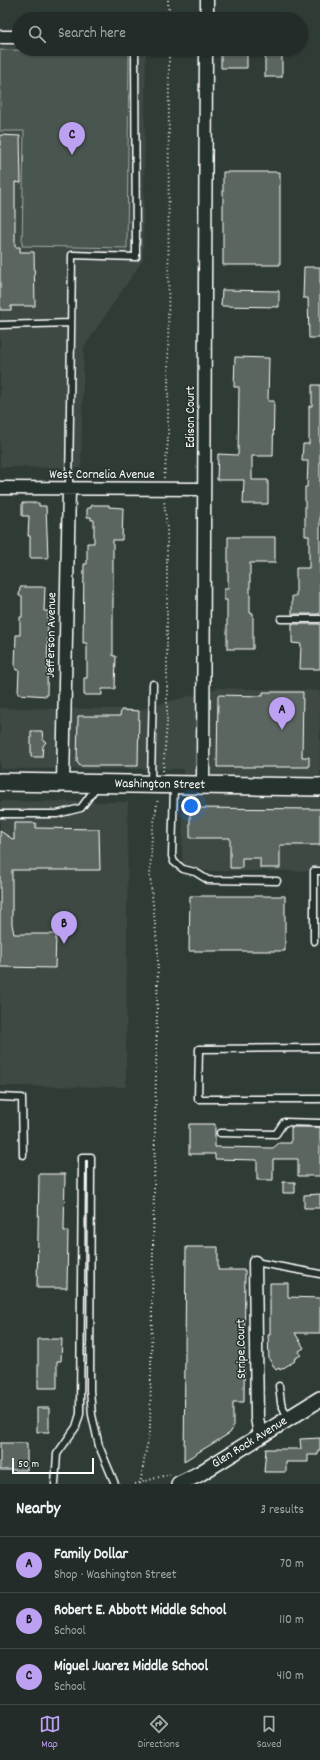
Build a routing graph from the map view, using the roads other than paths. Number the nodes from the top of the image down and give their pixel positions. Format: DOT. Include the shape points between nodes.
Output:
graph roads {
  1 [pos="207,0"];
  2 [pos="207,12"];
  3 [pos="0,37"];
  4 [pos="12,37"];
  5 [pos="136,56"];
  6 [pos="206,56"];
  7 [pos="71,323"];
  8 [pos="0,325"];
  9 [pos="0,488"];
  10 [pos="68,488"];
  11 [pos="204,489"];
  12 [pos="281,619"];
  13 [pos="320,619"];
  14 [pos="153,684"];
  15 [pos="0,782"];
  16 [pos="63,783"];
  17 [pos="99,784"];
  18 [pos="174,785"];
  19 [pos="203,786"];
  20 [pos="320,787"];
  21 [pos="156,791"];
  22 [pos="0,814"];
  23 [pos="320,871"];
  24 [pos="277,881"];
  25 [pos="314,941"];
  26 [pos="320,1048"];
  27 [pos="0,1097"];
  28 [pos="320,1099"];
  29 [pos="320,1122"];
  30 [pos="220,1133"];
  31 [pos="23,1155"];
  32 [pos="255,1262"];
  33 [pos="320,1274"];
  34 [pos="279,1386"];
  35 [pos="320,1399"];
  36 [pos="288,1418"];
  37 [pos="260,1435"];
  38 [pos="174,1479"];
  39 [pos="56,1484"];
  40 [pos="115,1484"];
  1 -- 2 [label="street"];
  3 -- 4 [label="street"];
  5 -- 7 [label="lane" via="136,257 72,256"];
  6 -- 11 [label="street, Edison Court"];
  7 -- 8 [label="lane"];
  7 -- 10 [label="lane"];
  9 -- 10 [label="street, West Cornelia Avenue"];
  10 -- 11 [label="street, West Cornelia Avenue"];
  10 -- 16 [label="street, Jefferson Avenue"];
  11 -- 19 [label="street, Edison Court"];
  12 -- 13 [label="lane"];
  14 -- 21 [label="lane"];
  15 -- 16 [label="main road, Washington Street"];
  16 -- 17 [label="main road, Washington Street"];
  17 -- 21 [label="main road, Washington Street"];
  17 -- 22 [label="lane" via="81,808 56,814"];
  18 -- 19 [label="main road, Washington Street"];
  18 -- 21 [label="main road, Washington Street"];
  18 -- 24 [label="lane" via="174,862 208,880"];
  19 -- 20 [label="main road, Washington Street"];
  23 -- 25 [label="lane" via="314,871"];
  26 -- 28 [label="lane" via="199,1049 198,1099"];
  27 -- 31 [label="lane" via="22,1098"];
  29 -- 30 [label="lane" via="284,1122 276,1134"];
  32 -- 33 [label="lane"];
  32 -- 37 [label="street, Stripe Court"];
  34 -- 36 [label="lane" via="281,1403"];
  35 -- 36 [label="street, Glen Rock Avenue"];
  36 -- 37 [label="street, Glen Rock Avenue"];
  37 -- 38 [label="street, Glen Rock Avenue" via="199,1474"];
  39 -- 40 [label="lane" via="57,1454 80,1419 82,1157 92,1157 90,1390 99,1446"];
}
